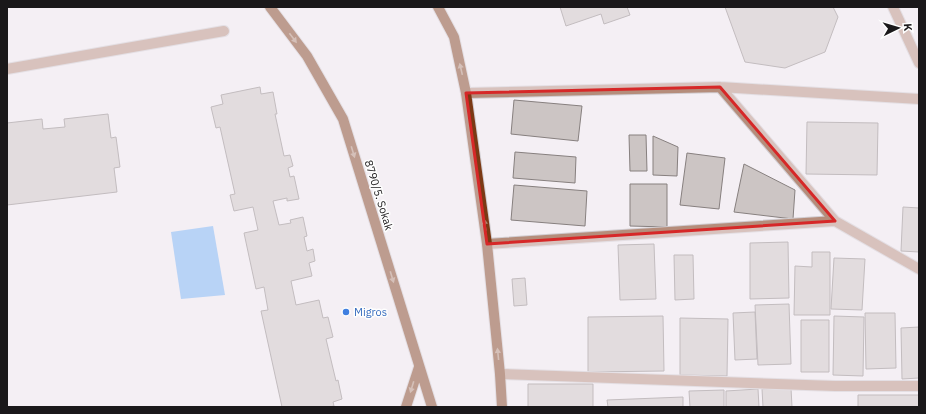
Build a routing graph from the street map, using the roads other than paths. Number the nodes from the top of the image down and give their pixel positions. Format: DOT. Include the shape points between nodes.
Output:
graph roads {
  1 [pos="270,7"];
  2 [pos="438,7"];
  3 [pos="893,7"];
  4 [pos="224,31"];
  5 [pos="919,63"];
  6 [pos="7,68"];
  7 [pos="720,87"];
  8 [pos="466,93"];
  9 [pos="919,99"];
  10 [pos="835,221"];
  11 [pos="487,244"];
  12 [pos="919,269"];
  13 [pos="419,367"];
  14 [pos="500,374"];
  15 [pos="919,386"];
  16 [pos="406,407"];
  17 [pos="432,407"];
  18 [pos="502,407"];
  1 -- 13 [label="main road, 8790/5. Sokak, one-way" via="307,56 343,119"];
  8 -- 2 [label="main road, one-way" via="454,37"];
  3 -- 5 [label="street"];
  4 -- 6 [label="street"];
  7 -- 8 [label="street"];
  7 -- 9 [label="street"];
  7 -- 10 [label="street"];
  11 -- 8 [label="main road, one-way"];
  10 -- 11 [label="street"];
  10 -- 12 [label="street"];
  14 -- 11 [label="main road, one-way"];
  13 -- 16 [label="main road, one-way"];
  13 -- 17 [label="main road, 8790/5. Sokak"];
  14 -- 15 [label="street" via="835,386"];
  14 -- 18 [label="main road"];
}
